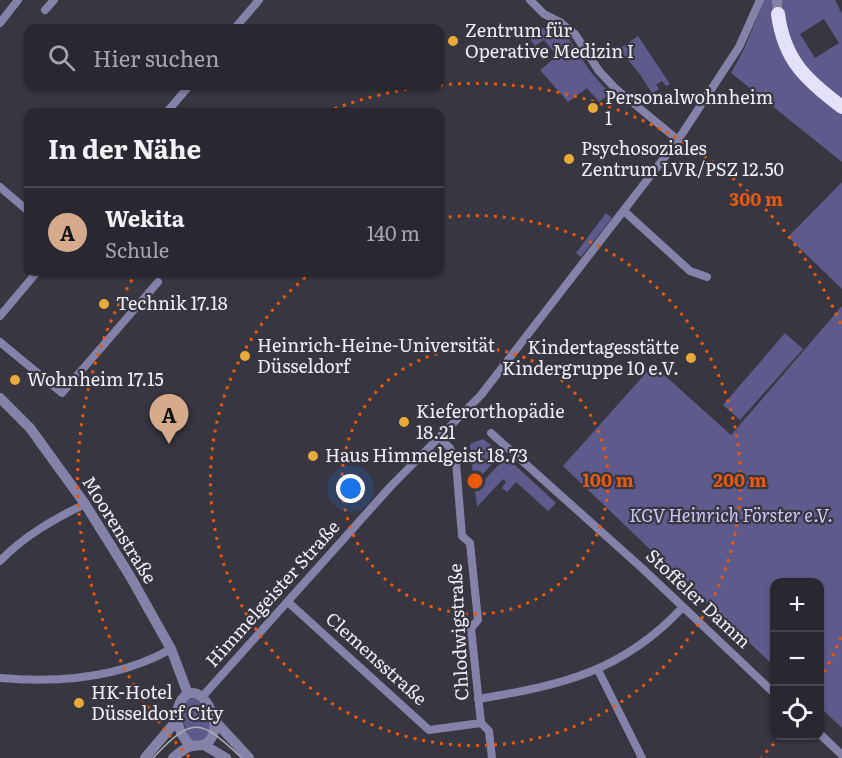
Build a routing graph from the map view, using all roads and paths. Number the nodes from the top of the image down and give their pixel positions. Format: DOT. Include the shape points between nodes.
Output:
graph roads {
  1 [pos="18,0"];
  2 [pos="54,0"];
  3 [pos="259,0"];
  4 [pos="530,0"];
  5 [pos="760,0"];
  6 [pos="778,7"];
  7 [pos="45,10"];
  8 [pos="0,22"];
  9 [pos="238,24"];
  10 [pos="186,90"];
  11 [pos="842,107"];
  12 [pos="170,108"];
  13 [pos="678,140"];
  14 [pos="0,187"];
  15 [pos="24,208"];
  16 [pos="624,210"];
  17 [pos="33,276"];
  18 [pos="707,278"];
  19 [pos="158,282"];
  20 [pos="0,316"];
  21 [pos="0,342"];
  22 [pos="0,398"];
  23 [pos="491,432"];
  24 [pos="440,438"];
  25 [pos="85,504"];
  26 [pos="0,561"];
  27 [pos="288,603"];
  28 [pos="682,608"];
  29 [pos="171,649"];
  30 [pos="597,670"];
  31 [pos="0,678"];
  32 [pos="770,689"];
  33 [pos="188,694"];
  34 [pos="202,697"];
  35 [pos="478,699"];
  36 [pos="177,720"];
  37 [pos="214,720"];
  38 [pos="481,723"];
  39 [pos="824,739"];
  40 [pos="204,745"];
  41 [pos="191,746"];
  42 [pos="842,755"];
  43 [pos="146,758"];
  44 [pos="173,758"];
  45 [pos="226,758"];
  46 [pos="249,758"];
  47 [pos="492,758"];
  48 [pos="642,758"];
  1 -- 8 [label="street"];
  2 -- 7 [label="street"];
  3 -- 9 [label="street"];
  4 -- 13 [label="street" via="575,34 615,88"];
  5 -- 13 [label="street, Himmelgeister Straße" via="739,47"];
  6 -- 11 [label="highway" via="783,40 795,64"];
  10 -- 12 [label="street"];
  13 -- 16 [label="street, Himmelgeister Straße"];
  14 -- 15 [label="street"];
  16 -- 18 [label="street" via="690,271"];
  16 -- 24 [label="street, Himmelgeister Straße" via="481,395"];
  17 -- 20 [label="street"];
  19 -- 21 [label="street" via="62,393"];
  22 -- 25 [label="street, Moorenstraße" via="30,428"];
  23 -- 28 [label="street, Stoffeler Damm"];
  24 -- 27 [label="street, Himmelgeister Straße" via="391,486"];
  24 -- 35 [label="street, Chlodwigstraße" via="453,454 462,536 470,543 478,620 471,628"];
  25 -- 26 [label="street" via="32,533"];
  25 -- 29 [label="street, Moorenstraße"];
  27 -- 34 [label="street, Himmelgeister Straße"];
  27 -- 38 [label="street, Clemensstraße" via="429,730"];
  28 -- 30 [label="street" via="639,646"];
  28 -- 32 [label="street, Stoffeler Damm"];
  29 -- 31 [label="street" via="130,668 102,674"];
  29 -- 33 [label="street, Moorenstraße"];
  30 -- 35 [label="street" via="550,686"];
  30 -- 48 [label="street"];
  33 -- 34 [label="street"];
  33 -- 36 [label="street" via="179,702"];
  34 -- 37 [label="street"];
  35 -- 38 [label="street, Chlodwigstraße"];
  36 -- 41 [label="street"];
  36 -- 43 [label="street"];
  37 -- 40 [label="street" via="213,733"];
  37 -- 46 [label="street"];
  38 -- 47 [label="street, Chlodwigstraße" via="489,731"];
  39 -- 42 [label="street"];
  40 -- 41 [label="street"];
  40 -- 45 [label="street"];
  41 -- 44 [label="street"];
}
